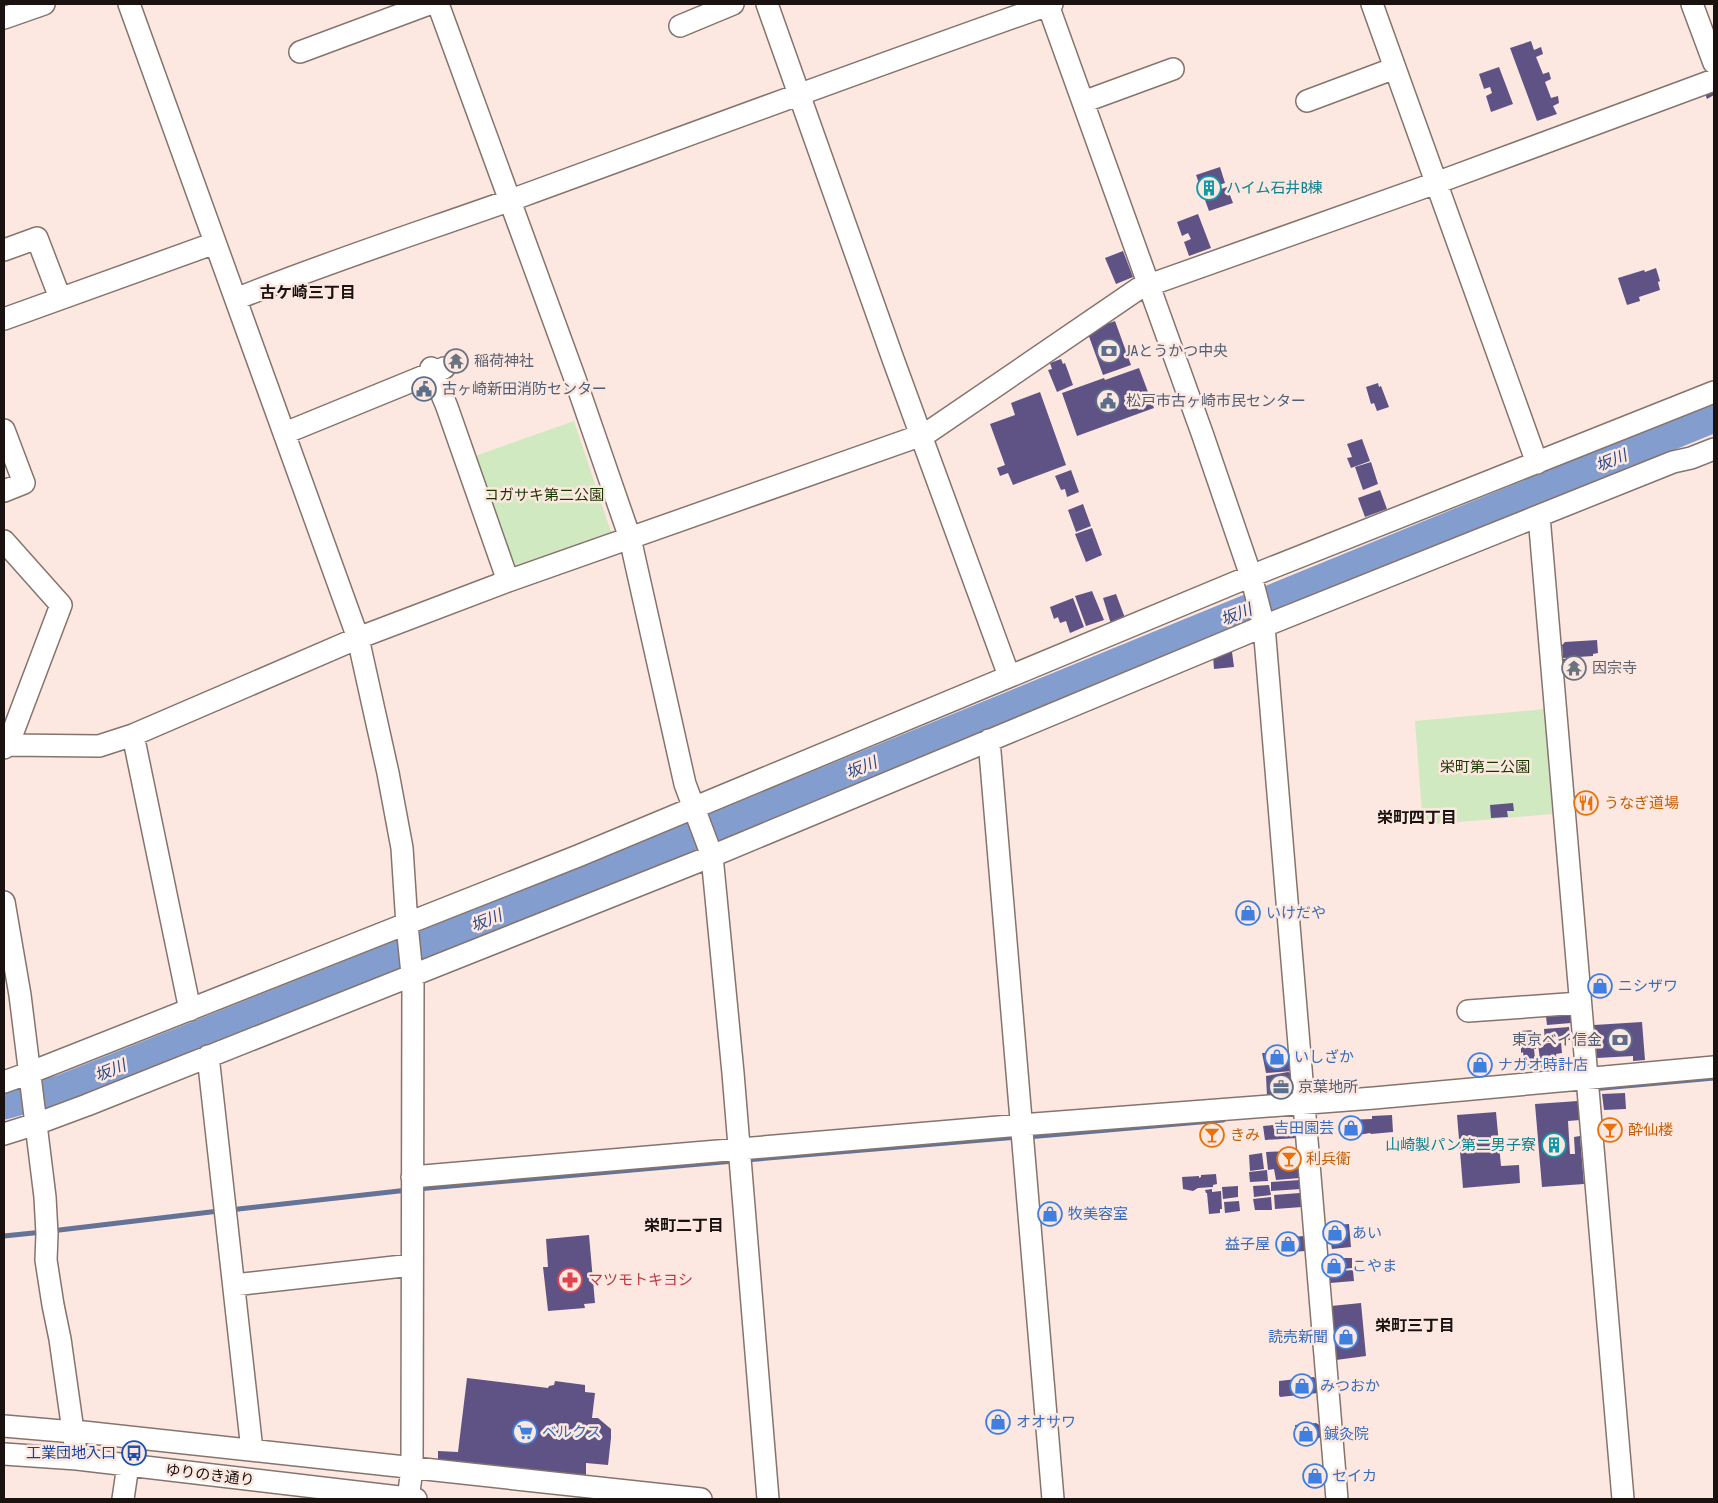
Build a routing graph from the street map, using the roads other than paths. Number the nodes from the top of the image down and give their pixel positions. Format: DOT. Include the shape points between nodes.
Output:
graph roads {
  1 [pos="44,4"];
  2 [pos="129,4"];
  3 [pos="429,4"];
  4 [pos="438,4"];
  5 [pos="733,4"];
  6 [pos="767,4"];
  7 [pos="1049,4"];
  8 [pos="1372,4"];
  9 [pos="1692,4"];
  10 [pos="4,18"];
  11 [pos="680,26"];
  12 [pos="300,52"];
  13 [pos="1714,63"];
  14 [pos="1395,68"];
  15 [pos="1173,69"];
  16 [pos="1714,80"];
  17 [pos="799,94"];
  18 [pos="1083,102"];
  19 [pos="1307,102"];
  20 [pos="1436,183"];
  21 [pos="508,200"];
  22 [pos="215,243"];
  23 [pos="4,250"];
  24 [pos="1148,284"];
  25 [pos="60,298"];
  26 [pos="236,299"];
  27 [pos="4,319"];
  28 [pos="1714,392"];
  29 [pos="4,430"];
  30 [pos="285,433"];
  31 [pos="922,435"];
  32 [pos="1714,449"];
  33 [pos="1537,463"];
  34 [pos="4,491"];
  35 [pos="1539,516"];
  36 [pos="630,538"];
  37 [pos="4,541"];
  38 [pos="1251,580"];
  39 [pos="508,581"];
  40 [pos="1263,623"];
  41 [pos="358,638"];
  42 [pos="1009,676"];
  43 [pos="133,735"];
  44 [pos="989,740"];
  45 [pos="6,747"];
  46 [pos="693,808"];
  47 [pos="712,856"];
  48 [pos="4,902"];
  49 [pos="407,928"];
  50 [pos="10,972"];
  51 [pos="411,972"];
  52 [pos="1580,1002"];
  53 [pos="190,1010"];
  54 [pos="1468,1011"];
  55 [pos="208,1056"];
  56 [pos="1714,1067"];
  57 [pos="30,1077"];
  58 [pos="4,1082"];
  59 [pos="1588,1086"];
  60 [pos="1304,1109"];
  61 [pos="36,1120"];
  62 [pos="1022,1133"];
  63 [pos="4,1134"];
  64 [pos="739,1156"];
  65 [pos="412,1185"];
  66 [pos="412,1265"];
  67 [pos="234,1285"];
  68 [pos="4,1426"];
  69 [pos="74,1431"];
  70 [pos="252,1450"];
  71 [pos="4,1454"];
  72 [pos="77,1459"];
  73 [pos="128,1466"];
  74 [pos="412,1468"];
  75 [pos="123,1499"];
  76 [pos="411,1499"];
  77 [pos="701,1499"];
  78 [pos="768,1499"];
  79 [pos="1053,1499"];
  80 [pos="1337,1499"];
  81 [pos="1623,1499"];
  1 -- 10 [label="street"];
  2 -- 22 [label="street"];
  3 -- 12 [label="street"];
  4 -- 21 [label="street"];
  5 -- 11 [label="street"];
  6 -- 17 [label="street"];
  7 -- 17 [label="street"];
  7 -- 18 [label="street"];
  8 -- 14 [label="street"];
  9 -- 13 [label="street"];
  14 -- 19 [label="street"];
  14 -- 20 [label="street"];
  15 -- 18 [label="street"];
  16 -- 20 [label="street"];
  17 -- 21 [label="street"];
  17 -- 31 [label="street"];
  18 -- 24 [label="street"];
  20 -- 24 [label="street"];
  20 -- 33 [label="street"];
  21 -- 26 [label="street"];
  21 -- 36 [label="street"];
  22 -- 25 [label="street"];
  22 -- 26 [label="street"];
  23 -- 25 [label="street" via="37,238"];
  24 -- 31 [label="street"];
  24 -- 38 [label="street"];
  25 -- 27 [label="street"];
  26 -- 30 [label="street"];
  28 -- 33 [label="street"];
  29 -- 34 [label="street" via="24,483"];
  30 -- 39 [label="street" via="436,369"];
  30 -- 41 [label="street"];
  31 -- 36 [label="street"];
  31 -- 42 [label="street"];
  32 -- 35 [label="street" via="1673,462"];
  33 -- 38 [label="street"];
  35 -- 40 [label="street"];
  35 -- 52 [label="street"];
  36 -- 39 [label="street"];
  36 -- 46 [label="street"];
  37 -- 45 [label="street" via="61,605"];
  38 -- 40 [label="street"];
  38 -- 42 [label="street"];
  39 -- 41 [label="street"];
  40 -- 44 [label="street"];
  40 -- 60 [label="street"];
  41 -- 43 [label="street"];
  41 -- 49 [label="street" via="402,848"];
  42 -- 46 [label="street"];
  43 -- 45 [label="street" via="99,746"];
  43 -- 53 [label="street"];
  44 -- 47 [label="street"];
  44 -- 62 [label="street"];
  46 -- 47 [label="street"];
  46 -- 49 [label="street"];
  47 -- 51 [label="street"];
  47 -- 64 [label="street"];
  48 -- 50 [label="street"];
  49 -- 51 [label="street"];
  49 -- 53 [label="street"];
  50 -- 57 [label="street" via="20,995"];
  51 -- 55 [label="street"];
  51 -- 65 [label="street"];
  52 -- 54 [label="street"];
  52 -- 59 [label="street"];
  53 -- 57 [label="street"];
  55 -- 61 [label="street"];
  55 -- 67 [label="street"];
  56 -- 59 [label="street"];
  57 -- 58 [label="street"];
  57 -- 61 [label="street"];
  59 -- 60 [label="street" via="1374,1098"];
  59 -- 81 [label="street"];
  60 -- 62 [label="street"];
  60 -- 80 [label="street"];
  61 -- 63 [label="street"];
  61 -- 69 [label="street" via="47,1230 46,1260"];
  62 -- 64 [label="street"];
  62 -- 79 [label="street"];
  64 -- 65 [label="street"];
  64 -- 78 [label="street"];
  65 -- 66 [label="street"];
  66 -- 67 [label="street"];
  66 -- 74 [label="street"];
  67 -- 70 [label="street"];
  68 -- 69 [label="street"];
  69 -- 70 [label="street"];
  69 -- 72 [label="street"];
  70 -- 74 [label="street"];
  71 -- 72 [label="street, ゆりのき通り"];
  72 -- 73 [label="street, ゆりのき通り"];
  73 -- 75 [label="street"];
  73 -- 76 [label="street, ゆりのき通り"];
  74 -- 76 [label="street"];
  74 -- 77 [label="street"];
}
